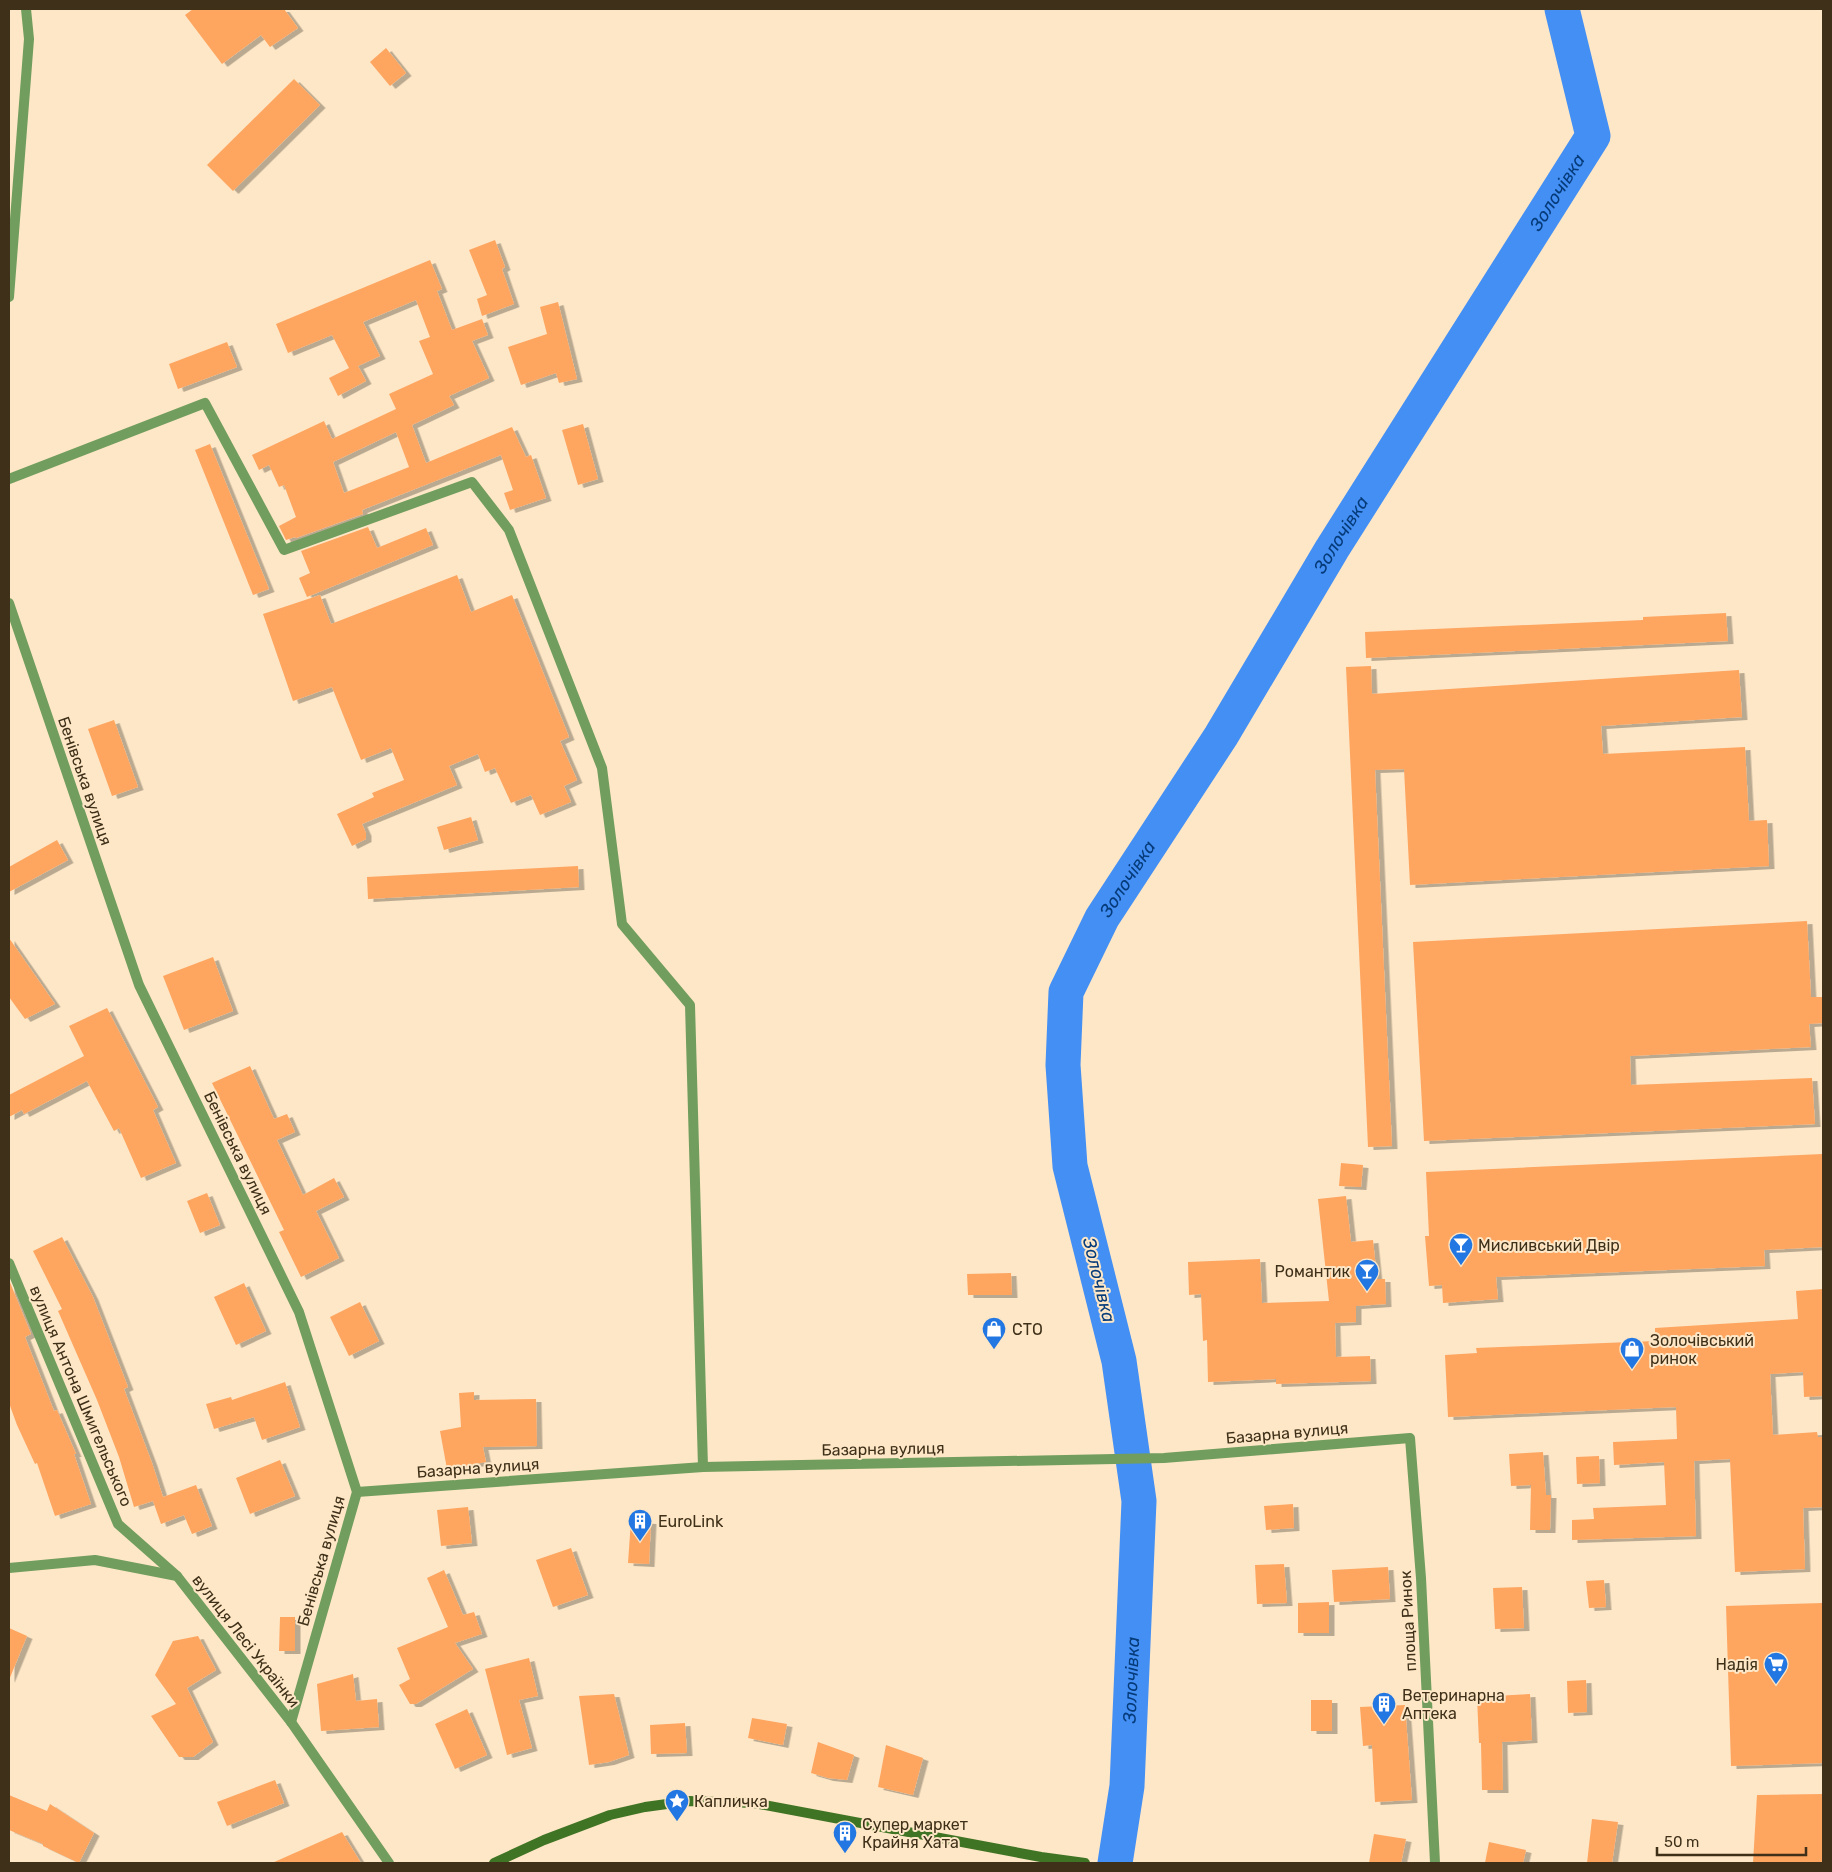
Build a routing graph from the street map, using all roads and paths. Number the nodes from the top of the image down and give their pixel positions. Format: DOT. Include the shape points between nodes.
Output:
graph roads {
  1 [pos="26,9"];
  2 [pos="9,297"];
  3 [pos="9,479"];
  4 [pos="9,603"];
  5 [pos="9,1263"];
  6 [pos="1410,1438"];
  7 [pos="703,1467"];
  8 [pos="357,1492"];
  9 [pos="9,1568"];
  10 [pos="177,1576"];
  11 [pos="291,1722"];
  12 [pos="389,1863"];
  13 [pos="494,1863"];
  14 [pos="1085,1863"];
  15 [pos="1435,1863"];
  1 -- 2 [label="street" via="29,39"];
  3 -- 7 [label="street" via="205,404 284,550 472,482 509,530 602,768 622,924 690,1005"];
  4 -- 8 [label="street, Бенівська вулиця" via="139,985 299,1312"];
  5 -- 10 [label="street, вулиця Антона Шмигельського" via="118,1524"];
  6 -- 7 [label="street, Базарна вулиця" via="1164,1458"];
  6 -- 15 [label="street, площа Ринок" via="1421,1578"];
  7 -- 8 [label="street, Базарна вулиця"];
  8 -- 11 [label="street, Бенівська вулиця"];
  9 -- 10 [label="street, вулиця Лесі Українки" via="95,1560"];
  10 -- 11 [label="street, вулиця Лесі Українки"];
  11 -- 12 [label="street, вулиця Лесі Українки"];
  13 -- 14 [label="street" via="610,1814 689,1800 754,1803"];
}
